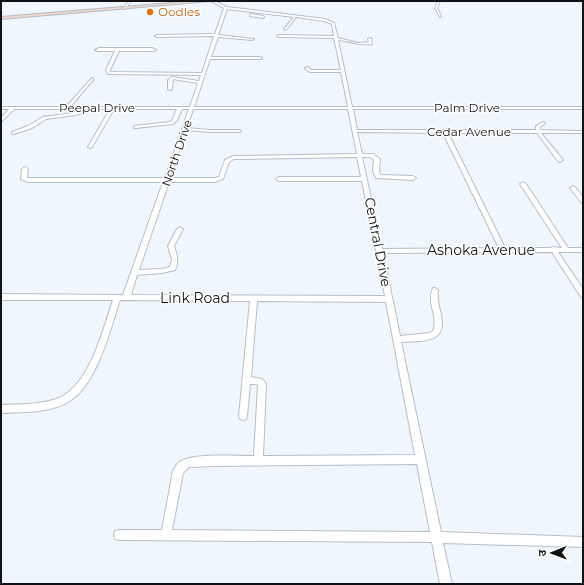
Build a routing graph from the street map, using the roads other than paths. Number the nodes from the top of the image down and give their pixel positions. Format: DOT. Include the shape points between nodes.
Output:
graph roads {
  1 [pos="130,1"];
  2 [pos="199,1"];
  3 [pos="210,1"];
  4 [pos="439,1"];
  5 [pos="125,7"];
  6 [pos="226,8"];
  7 [pos="248,11"];
  8 [pos="296,16"];
  9 [pos="440,16"];
  10 [pos="1,17"];
  11 [pos="263,17"];
  12 [pos="286,29"];
  13 [pos="157,36"];
  14 [pos="216,36"];
  15 [pos="279,36"];
  16 [pos="252,38"];
  17 [pos="336,38"];
  18 [pos="370,40"];
  19 [pos="117,51"];
  20 [pos="209,58"];
  21 [pos="260,58"];
  22 [pos="308,68"];
  23 [pos="343,71"];
  24 [pos="131,72"];
  25 [pos="204,72"];
  26 [pos="92,79"];
  27 [pos="201,82"];
  28 [pos="170,89"];
  29 [pos="291,105"];
  30 [pos="350,107"];
  31 [pos="1,108"];
  32 [pos="13,108"];
  33 [pos="67,108"];
  34 [pos="83,108"];
  35 [pos="113,108"];
  36 [pos="180,108"];
  37 [pos="192,108"];
  38 [pos="583,108"];
  39 [pos="1,121"];
  40 [pos="543,123"];
  41 [pos="136,127"];
  42 [pos="185,129"];
  43 [pos="239,131"];
  44 [pos="355,131"];
  45 [pos="445,132"];
  46 [pos="538,132"];
  47 [pos="583,132"];
  48 [pos="14,133"];
  49 [pos="90,146"];
  50 [pos="360,155"];
  51 [pos="560,160"];
  52 [pos="25,169"];
  53 [pos="413,178"];
  54 [pos="279,179"];
  55 [pos="365,179"];
  56 [pos="167,180"];
  57 [pos="523,184"];
  58 [pos="573,188"];
  59 [pos="583,201"];
  60 [pos="180,229"];
  61 [pos="502,249"];
  62 [pos="553,250"];
  63 [pos="566,250"];
  64 [pos="583,250"];
  65 [pos="380,251"];
  66 [pos="135,272"];
  67 [pos="436,290"];
  68 [pos="583,295"];
  69 [pos="1,297"];
  70 [pos="117,298"];
  71 [pos="126,298"];
  72 [pos="254,299"];
  73 [pos="389,299"];
  74 [pos="397,339"];
  75 [pos="246,380"];
  76 [pos="1,408"];
  77 [pos="243,416"];
  78 [pos="421,459"];
  79 [pos="258,461"];
  80 [pos="118,535"];
  81 [pos="166,535"];
  82 [pos="436,537"];
  83 [pos="583,542"];
  84 [pos="446,584"];
  1 -- 5 [label="street"];
  2 -- 5 [label="main road"];
  3 -- 5 [label="main road"];
  3 -- 6 [label="street, Central Drive"];
  4 -- 9 [label="street" via="436,8"];
  5 -- 10 [label="main road"];
  6 -- 7 [label="street, Central Drive"];
  6 -- 14 [label="street, North Drive"];
  7 -- 8 [label="street, Central Drive"];
  7 -- 11 [label="street" via="250,15"];
  8 -- 12 [label="street"];
  8 -- 17 [label="street, Central Drive" via="332,22"];
  13 -- 14 [label="street"];
  14 -- 16 [label="street"];
  14 -- 20 [label="street, North Drive"];
  15 -- 17 [label="street"];
  17 -- 18 [label="street" via="355,44 371,43"];
  17 -- 23 [label="street, Central Drive"];
  19 -- 19 [label="street" via="97,50 154,50 152,51"];
  19 -- 25 [label="street" via="108,70 109,74"];
  20 -- 21 [label="street"];
  20 -- 25 [label="street, North Drive"];
  22 -- 23 [label="street" via="310,71"];
  23 -- 30 [label="street, Central Drive"];
  24 -- 25 [label="street"];
  25 -- 27 [label="street, North Drive"];
  26 -- 33 [label="street"];
  27 -- 28 [label="street" via="172,78"];
  27 -- 37 [label="street, North Drive"];
  29 -- 30 [label="street"];
  30 -- 37 [label="street, Peepal Drive"];
  30 -- 38 [label="street, Palm Drive"];
  30 -- 44 [label="street, Central Drive"];
  31 -- 32 [label="street, Peepal Drive"];
  32 -- 33 [label="street, Peepal Drive"];
  32 -- 39 [label="street"];
  33 -- 34 [label="street, Peepal Drive"];
  34 -- 35 [label="street, Peepal Drive"];
  34 -- 48 [label="street" via="73,114 48,117"];
  35 -- 36 [label="street, Peepal Drive"];
  35 -- 49 [label="street"];
  36 -- 37 [label="street, Peepal Drive"];
  36 -- 41 [label="street" via="171,123"];
  37 -- 42 [label="street, North Drive"];
  40 -- 46 [label="street" via="538,127"];
  42 -- 43 [label="street" via="210,132"];
  42 -- 56 [label="street, North Drive"];
  44 -- 45 [label="street, Cedar Avenue"];
  44 -- 50 [label="street, Central Drive"];
  45 -- 46 [label="street, Cedar Avenue"];
  45 -- 61 [label="street"];
  46 -- 47 [label="street, Cedar Avenue"];
  46 -- 51 [label="street"];
  50 -- 53 [label="street" via="376,157 378,177"];
  50 -- 55 [label="street, Central Drive"];
  50 -- 56 [label="street" via="233,158 227,161 220,180"];
  52 -- 56 [label="street" via="24,179 28,180"];
  54 -- 55 [label="street"];
  55 -- 65 [label="street, Central Drive"];
  56 -- 66 [label="street, North Drive"];
  57 -- 63 [label="street"];
  58 -- 59 [label="street"];
  60 -- 66 [label="street" via="171,246 175,259 173,268"];
  61 -- 62 [label="street, Ashoka Avenue"];
  61 -- 65 [label="street, Ashoka Avenue"];
  62 -- 63 [label="street, Ashoka Avenue"];
  62 -- 68 [label="street"];
  63 -- 64 [label="street, Ashoka Avenue"];
  65 -- 73 [label="street, Central Drive"];
  66 -- 71 [label="street, North Drive"];
  67 -- 74 [label="street" via="433,299 439,329 436,334"];
  69 -- 70 [label="street, Link Road"];
  70 -- 71 [label="street, Link Road"];
  70 -- 76 [label="street" via="91,369 81,385 66,398 46,405"];
  71 -- 72 [label="street, Link Road"];
  72 -- 73 [label="street, Link Road"];
  72 -- 75 [label="street"];
  73 -- 74 [label="street, Central Drive"];
  74 -- 78 [label="street, Central Drive"];
  75 -- 77 [label="street"];
  75 -- 79 [label="street" via="259,381 262,384"];
  78 -- 79 [label="street"];
  78 -- 82 [label="street, Central Drive"];
  79 -- 81 [label="street" via="189,462 180,467"];
  80 -- 81 [label="street"];
  81 -- 82 [label="street"];
  82 -- 83 [label="street"];
  82 -- 84 [label="street, Central Drive"];
}
